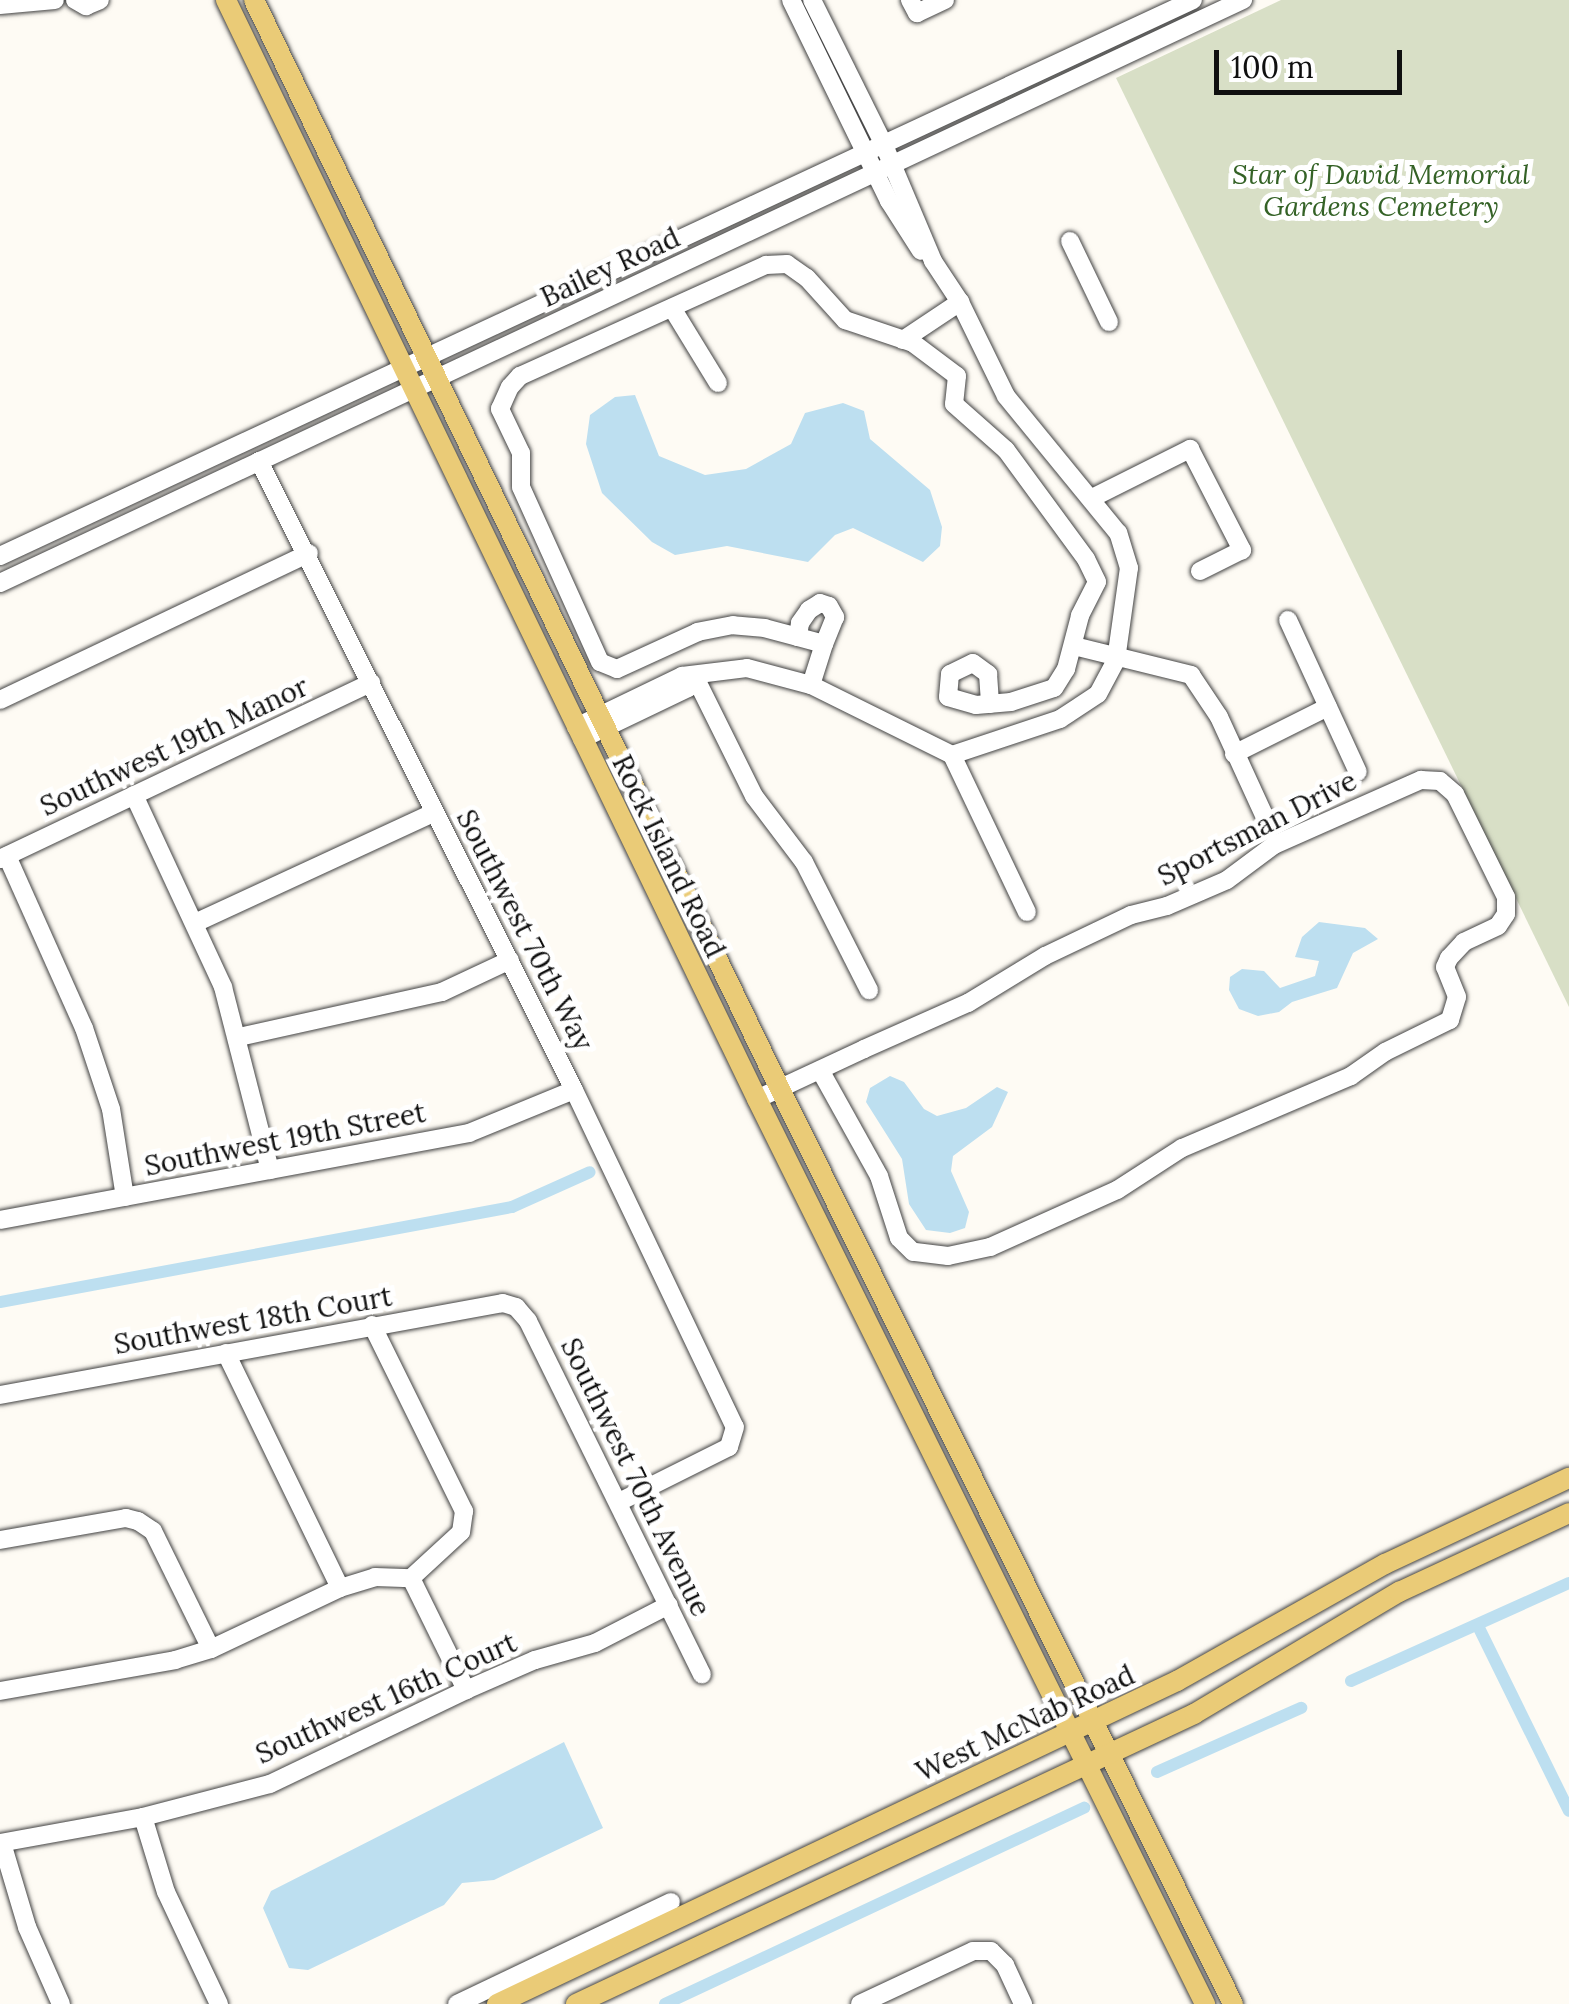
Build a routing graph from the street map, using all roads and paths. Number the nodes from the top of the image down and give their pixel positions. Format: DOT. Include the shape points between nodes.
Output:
graph roads {
  1 [pos="55,0"];
  2 [pos="75,0"];
  3 [pos="100,0"];
  4 [pos="226,0"];
  5 [pos="254,0"];
  6 [pos="791,0"];
  7 [pos="812,0"];
  8 [pos="945,0"];
  9 [pos="1193,0"];
  10 [pos="1244,0"];
  11 [pos="0,5"];
  12 [pos="914,6"];
  13 [pos="876,149"];
  14 [pos="884,168"];
  15 [pos="1070,241"];
  16 [pos="960,302"];
  17 [pos="672,308"];
  18 [pos="1109,322"];
  19 [pos="903,340"];
  20 [pos="426,358"];
  21 [pos="405,368"];
  22 [pos="436,378"];
  23 [pos="718,383"];
  24 [pos="415,388"];
  25 [pos="259,461"];
  26 [pos="1092,498"];
  27 [pos="309,554"];
  28 [pos="0,556"];
  29 [pos="1200,570"];
  30 [pos="0,582"];
  31 [pos="1288,620"];
  32 [pos="798,637"];
  33 [pos="824,644"];
  34 [pos="1074,646"];
  35 [pos="1116,660"];
  36 [pos="699,676"];
  37 [pos="372,683"];
  38 [pos="811,685"];
  39 [pos="0,700"];
  40 [pos="990,704"];
  41 [pos="1328,708"];
  42 [pos="603,722"];
  43 [pos="579,733"];
  44 [pos="1234,754"];
  45 [pos="952,755"];
  46 [pos="1358,772"];
  47 [pos="134,794"];
  48 [pos="435,812"];
  49 [pos="1269,826"];
  50 [pos="4,858"];
  51 [pos="1027,912"];
  52 [pos="195,923"];
  53 [pos="510,960"];
  54 [pos="869,990"];
  55 [pos="239,1038"];
  56 [pos="820,1070"];
  57 [pos="780,1088"];
  58 [pos="574,1090"];
  59 [pos="757,1099"];
  60 [pos="270,1170"];
  61 [pos="125,1196"];
  62 [pos="0,1220"];
  63 [pos="516,1307"];
  64 [pos="372,1326"];
  65 [pos="226,1353"];
  66 [pos="0,1395"];
  67 [pos="1569,1478"];
  68 [pos="619,1502"];
  69 [pos="1569,1513"];
  70 [pos="0,1540"];
  71 [pos="411,1578"];
  72 [pos="340,1588"];
  73 [pos="670,1605"];
  74 [pos="212,1649"];
  75 [pos="702,1674"];
  76 [pos="466,1690"];
  77 [pos="0,1691"];
  78 [pos="1095,1720"];
  79 [pos="1072,1732"];
  80 [pos="1110,1753"];
  81 [pos="1088,1764"];
  82 [pos="144,1817"];
  83 [pos="1,1843"];
  84 [pos="672,1902"];
  85 [pos="1193,1980"];
  86 [pos="61,2004"];
  87 [pos="219,2004"];
  88 [pos="457,2004"];
  89 [pos="497,2004"];
  90 [pos="576,2004"];
  91 [pos="860,2004"];
  92 [pos="1023,2004"];
  93 [pos="1204,2004"];
  94 [pos="1218,2004"];
  95 [pos="1234,2004"];
  1 -- 11 [label="street"];
  2 -- 3 [label="street" via="86,6"];
  4 -- 21 [label="main road, Rock Island Road"];
  5 -- 20 [label="main road, Rock Island Road"];
  6 -- 13 [label="street"];
  7 -- 13 [label="street"];
  8 -- 12 [label="street"];
  9 -- 13 [label="street, Bailey Road"];
  10 -- 14 [label="street, Bailey Road"];
  13 -- 14 [label="street"];
  13 -- 20 [label="street, Bailey Road"];
  14 -- 16 [label="street"];
  14 -- 22 [label="street, Bailey Road"];
  15 -- 18 [label="street"];
  16 -- 19 [label="street"];
  16 -- 26 [label="street" via="1006,396"];
  17 -- 19 [label="street" via="766,265 787,264 845,320"];
  17 -- 23 [label="street"];
  17 -- 32 [label="street" via="520,376 510,387 500,408 521,453 520,487 600,662 618,669 698,632 733,625"];
  19 -- 34 [label="street" via="957,376 954,404 1006,450 1086,558 1096,582"];
  20 -- 21 [label="street, Bailey Road"];
  20 -- 22 [label="main road, Rock Island Road"];
  21 -- 24 [label="main road, Rock Island Road"];
  21 -- 28 [label="street, Bailey Road"];
  22 -- 24 [label="street, Bailey Road"];
  22 -- 42 [label="main road, Rock Island Road"];
  24 -- 25 [label="street, Bailey Road"];
  24 -- 43 [label="main road, Rock Island Road"];
  25 -- 27 [label="street, Southwest 70th Way"];
  25 -- 30 [label="street, Bailey Road"];
  26 -- 29 [label="street" via="1190,449 1242,550"];
  26 -- 35 [label="street" via="1118,533 1129,568"];
  27 -- 37 [label="street, Southwest 70th Way"];
  27 -- 39 [label="street"];
  31 -- 41 [label="street"];
  32 -- 33 [label="street"];
  32 -- 33 [label="street" via="800,622 820,603 835,617"];
  33 -- 38 [label="street"];
  34 -- 35 [label="street"];
  34 -- 40 [label="street" via="1054,688"];
  35 -- 44 [label="street" via="1191,675"];
  35 -- 45 [label="street" via="1098,694 1060,720"];
  36 -- 38 [label="street" via="747,668"];
  36 -- 42 [label="street" via="682,676"];
  36 -- 54 [label="street" via="754,796 804,862"];
  37 -- 47 [label="street, Southwest 19th Manor"];
  37 -- 48 [label="street, Southwest 70th Way"];
  38 -- 45 [label="street"];
  41 -- 44 [label="street"];
  41 -- 46 [label="street"];
  42 -- 43 [label="street"];
  42 -- 57 [label="main road, Rock Island Road"];
  43 -- 59 [label="main road, Rock Island Road"];
  44 -- 49 [label="street"];
  45 -- 51 [label="street"];
  47 -- 50 [label="street, Southwest 19th Manor"];
  47 -- 52 [label="street"];
  48 -- 52 [label="street"];
  48 -- 53 [label="street, Southwest 70th Way"];
  50 -- 61 [label="street" via="84,1028 111,1109"];
  52 -- 55 [label="street"];
  53 -- 55 [label="street" via="442,992"];
  53 -- 58 [label="street, Southwest 70th Way"];
  55 -- 60 [label="street"];
  56 -- 56 [label="street, Sportsman Drive" via="968,1003 1031,963 1131,915 1227,880 1274,845 1421,780 1440,781 1455,794 1506,897 1498,926 1464,942 1449,958 1445,967 1457,997 1450,1020 1352,1076 1182,1148 1117,1190 990,1246 948,1256 913,1252 899,1238 879,1176"];
  56 -- 57 [label="street, Sportsman Drive"];
  57 -- 59 [label="street, Sportsman Drive"];
  57 -- 78 [label="main road, Rock Island Road"];
  58 -- 60 [label="street, Southwest 19th Street" via="468,1133"];
  58 -- 68 [label="street, Southwest 70th Way" via="735,1426 729,1447"];
  59 -- 79 [label="main road, Rock Island Road"];
  60 -- 61 [label="street, Southwest 19th Street"];
  61 -- 62 [label="street, Southwest 19th Street"];
  63 -- 64 [label="street, Southwest 18th Court" via="502,1303"];
  63 -- 68 [label="street, Southwest 70th Avenue"];
  64 -- 65 [label="street, Southwest 18th Court"];
  64 -- 71 [label="street" via="464,1511 461,1532"];
  65 -- 66 [label="street, Southwest 18th Court"];
  65 -- 72 [label="street"];
  67 -- 78 [label="main road, West McNab Road" via="1386,1564 1177,1682"];
  68 -- 73 [label="street, Southwest 70th Avenue"];
  69 -- 80 [label="main road" via="1400,1592 1194,1714"];
  70 -- 74 [label="street" via="126,1518 138,1522 153,1532"];
  71 -- 72 [label="street" via="375,1577"];
  71 -- 76 [label="street"];
  72 -- 74 [label="street"];
  73 -- 75 [label="street, Southwest 70th Avenue"];
  73 -- 76 [label="street, Southwest 16th Court" via="595,1642"];
  74 -- 77 [label="street"];
  76 -- 82 [label="street, Southwest 16th Court" via="270,1784"];
  78 -- 79 [label="main road, West McNab Road"];
  78 -- 80 [label="main road, Rock Island Road"];
  79 -- 81 [label="main road, Rock Island Road"];
  79 -- 89 [label="main road, West McNab Road"];
  80 -- 81 [label="main road"];
  80 -- 95 [label="main road, Rock Island Road"];
  81 -- 85 [label="main road, Rock Island Road"];
  81 -- 90 [label="main road"];
  82 -- 83 [label="street, Southwest 16th Court"];
  82 -- 87 [label="street" via="166,1892"];
  83 -- 86 [label="street"];
  84 -- 88 [label="street"];
  85 -- 93 [label="main road, Rock Island Road"];
  85 -- 94 [label="main road"];
  91 -- 92 [label="street" via="972,1952 992,1951"];
}
